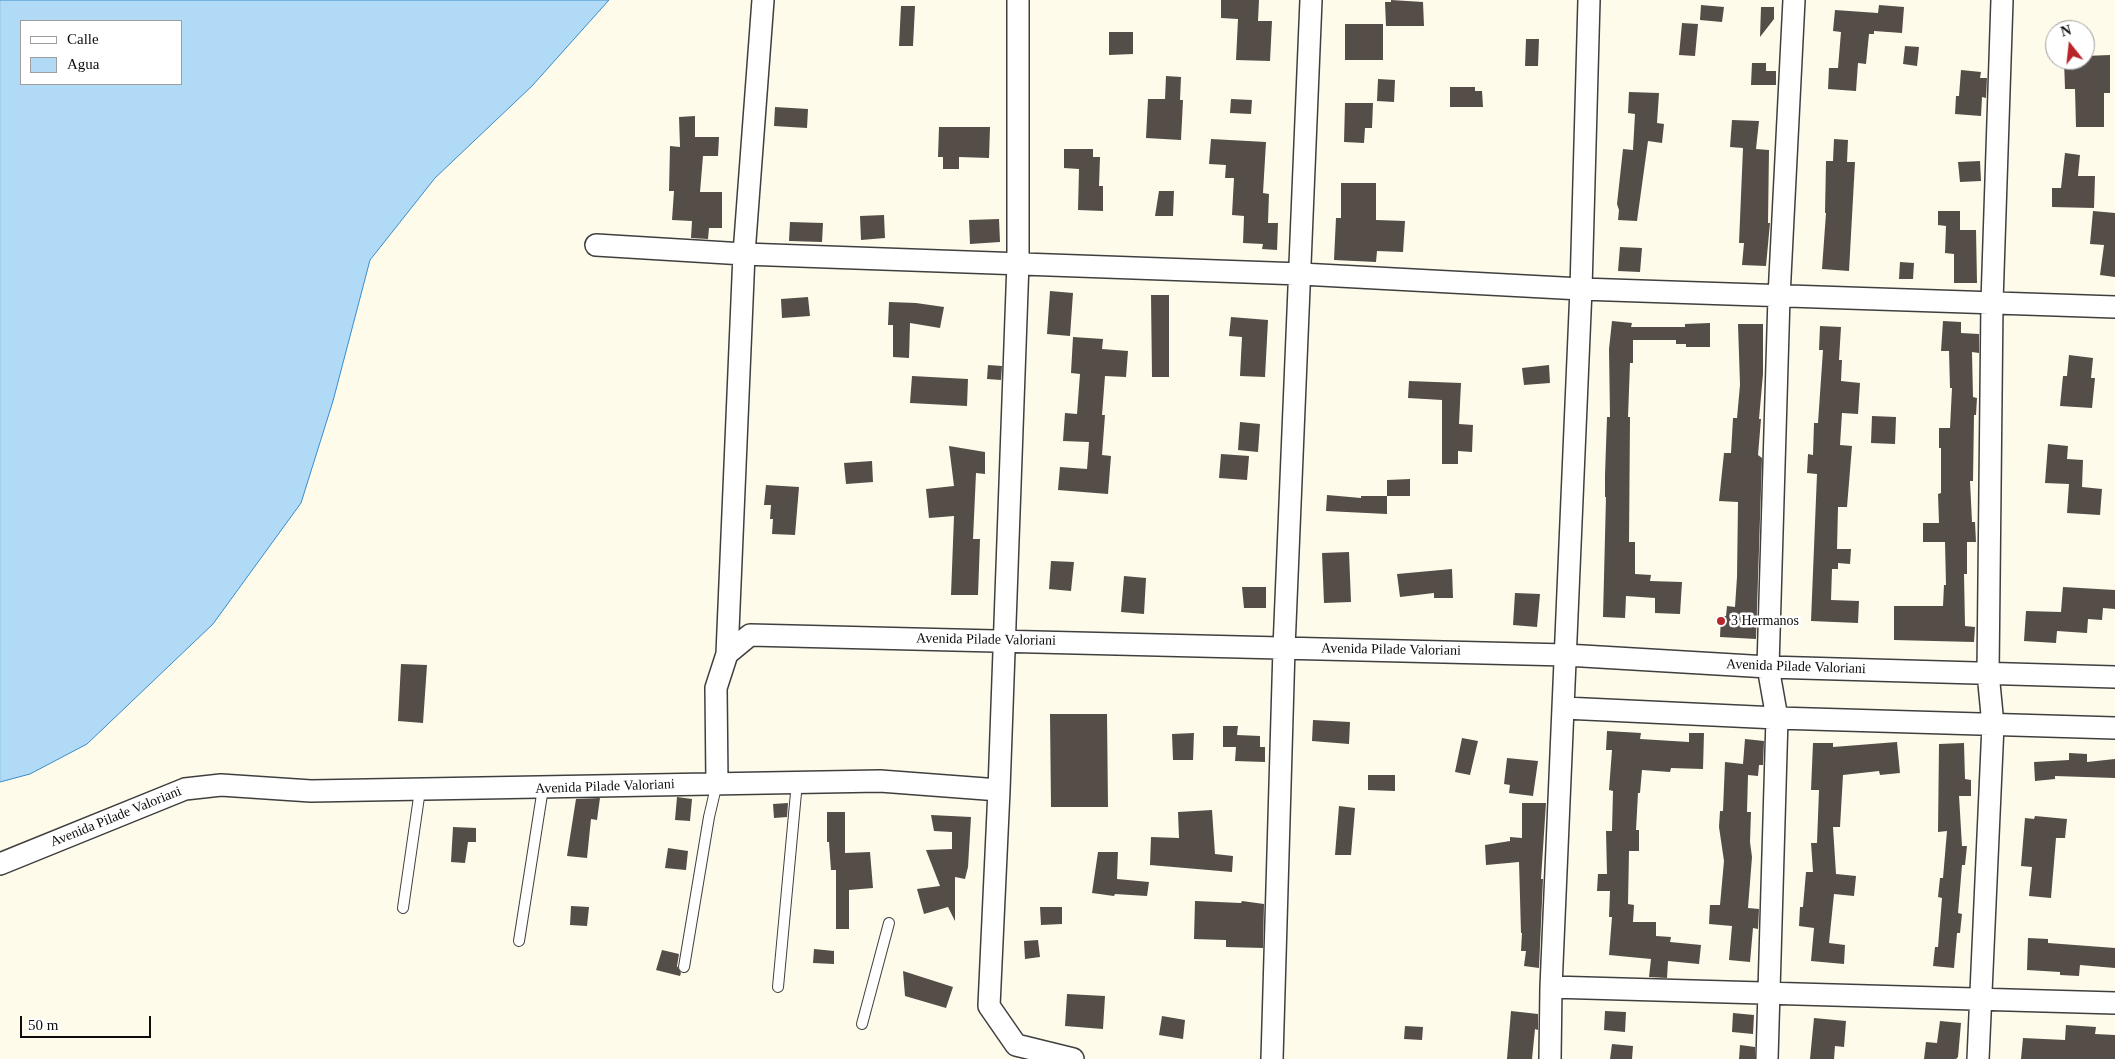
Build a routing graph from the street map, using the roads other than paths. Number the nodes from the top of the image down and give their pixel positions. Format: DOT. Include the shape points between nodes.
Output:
graph roads {
  1 [pos="763,0"];
  2 [pos="1018,0"];
  3 [pos="1311,0"];
  4 [pos="1589,0"];
  5 [pos="1794,0"];
  6 [pos="2002,0"];
  7 [pos="596,245"];
  8 [pos="744,254"];
  9 [pos="1018,262"];
  10 [pos="1301,274"];
  11 [pos="1581,289"];
  12 [pos="1779,297"];
  13 [pos="1992,302"];
  14 [pos="2115,307"];
  15 [pos="1003,641"];
  16 [pos="1284,648"];
  17 [pos="726,654"];
  18 [pos="1566,654"];
  19 [pos="1768,667"];
  20 [pos="1988,673"];
  21 [pos="2115,677"];
  22 [pos="1564,708"];
  23 [pos="1777,718"];
  24 [pos="1993,725"];
  25 [pos="2115,728"];
  26 [pos="797,782"];
  27 [pos="717,783"];
  28 [pos="543,788"];
  29 [pos="420,790"];
  30 [pos="999,790"];
  31 [pos="0,864"];
  32 [pos="403,908"];
  33 [pos="889,923"];
  34 [pos="519,942"];
  35 [pos="684,968"];
  36 [pos="778,987"];
  37 [pos="1551,987"];
  38 [pos="1769,992"];
  39 [pos="1979,998"];
  40 [pos="2115,1002"];
  41 [pos="862,1024"];
  42 [pos="1072,1059"];
  43 [pos="1272,1059"];
  44 [pos="1550,1059"];
  45 [pos="1767,1059"];
  46 [pos="1978,1059"];
  1 -- 8 [label="street"];
  2 -- 9 [label="street"];
  3 -- 10 [label="street"];
  4 -- 11 [label="street"];
  5 -- 12 [label="street"];
  6 -- 13 [label="street"];
  7 -- 8 [label="street"];
  8 -- 9 [label="street"];
  8 -- 17 [label="street"];
  9 -- 10 [label="street"];
  9 -- 15 [label="street"];
  10 -- 11 [label="street"];
  10 -- 16 [label="street"];
  11 -- 12 [label="street"];
  11 -- 18 [label="street"];
  12 -- 13 [label="street"];
  12 -- 19 [label="street"];
  13 -- 14 [label="street"];
  13 -- 20 [label="street"];
  15 -- 16 [label="street, Avenida Pilade Valoriani"];
  15 -- 17 [label="street, Avenida Pilade Valoriani" via="750,635"];
  15 -- 30 [label="street"];
  16 -- 18 [label="street, Avenida Pilade Valoriani"];
  16 -- 43 [label="street"];
  17 -- 27 [label="street" via="716,688"];
  18 -- 19 [label="street, Avenida Pilade Valoriani"];
  18 -- 22 [label="street"];
  19 -- 20 [label="street, Avenida Pilade Valoriani"];
  19 -- 23 [label="street"];
  20 -- 21 [label="street, Avenida Pilade Valoriani"];
  20 -- 24 [label="street"];
  22 -- 23 [label="street"];
  22 -- 37 [label="street"];
  23 -- 24 [label="street"];
  23 -- 38 [label="street"];
  24 -- 25 [label="street"];
  24 -- 39 [label="street"];
  26 -- 27 [label="street, Avenida Pilade Valoriani"];
  26 -- 30 [label="street, Avenida Pilade Valoriani" via="880,781"];
  26 -- 36 [label="lane"];
  27 -- 28 [label="street, Avenida Pilade Valoriani"];
  27 -- 35 [label="lane"];
  28 -- 29 [label="street, Avenida Pilade Valoriani"];
  28 -- 34 [label="lane"];
  29 -- 31 [label="street, Avenida Pilade Valoriani" via="311,791 221,785 185,789"];
  29 -- 32 [label="lane"];
  30 -- 42 [label="street" via="989,1006 1016,1044"];
  33 -- 41 [label="lane"];
  37 -- 38 [label="street"];
  37 -- 44 [label="street"];
  38 -- 39 [label="street"];
  38 -- 45 [label="street"];
  39 -- 40 [label="street"];
  39 -- 46 [label="street"];
}
